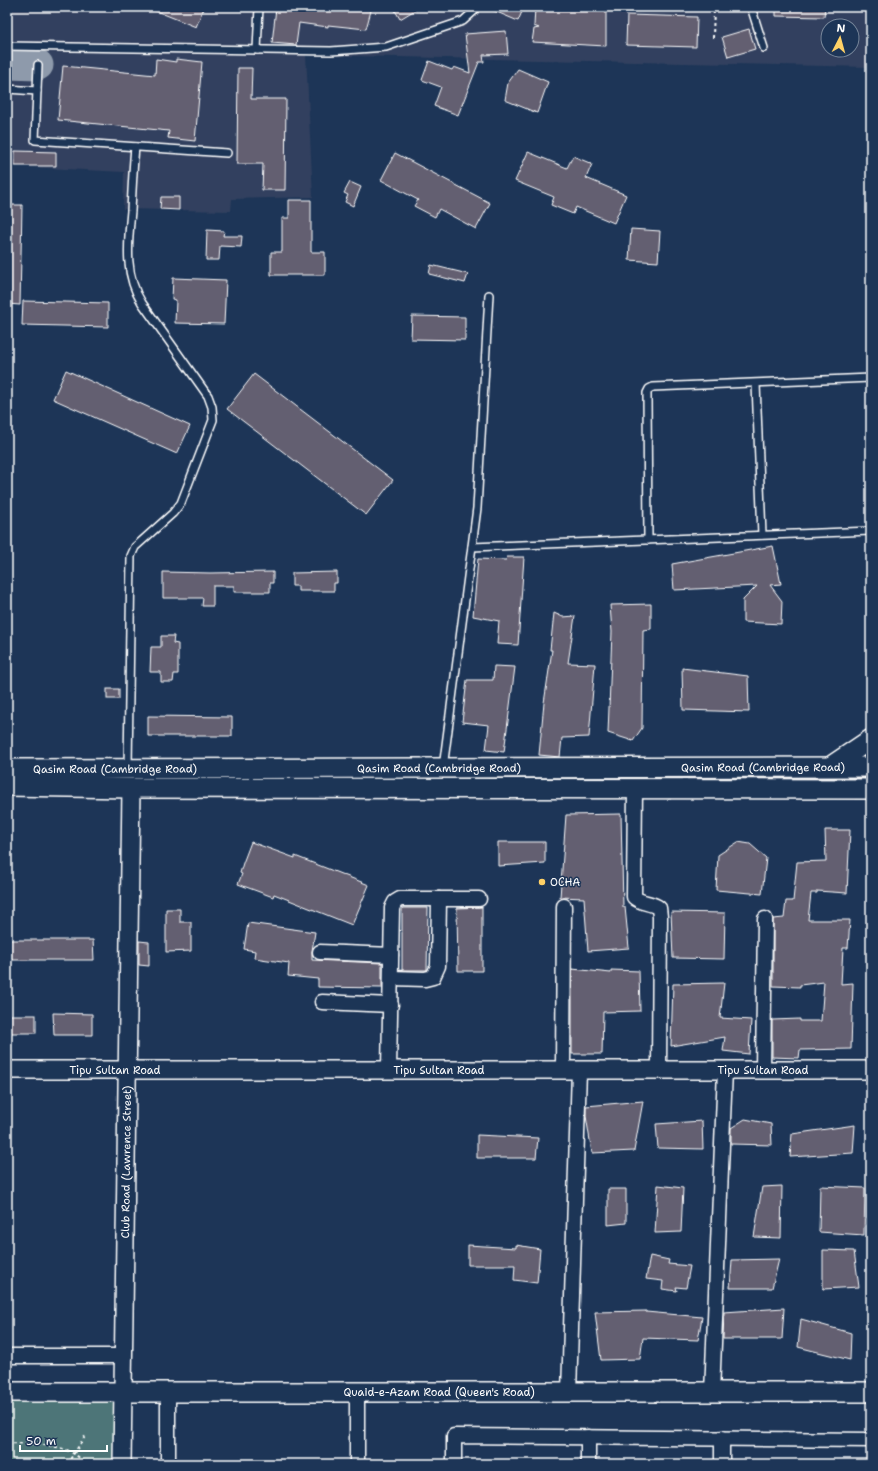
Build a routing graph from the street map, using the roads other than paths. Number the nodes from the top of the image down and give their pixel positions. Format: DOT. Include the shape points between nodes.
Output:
graph roads {
  1 [pos="259,7"];
  2 [pos="476,7"];
  3 [pos="751,7"];
  4 [pos="7,46"];
  5 [pos="764,48"];
  6 [pos="257,50"];
  7 [pos="38,65"];
  8 [pos="7,90"];
  9 [pos="37,91"];
  10 [pos="135,147"];
  11 [pos="227,153"];
  12 [pos="489,294"];
  13 [pos="871,378"];
  14 [pos="756,384"];
  15 [pos="871,531"];
  16 [pos="762,535"];
  17 [pos="648,540"];
  18 [pos="472,547"];
  19 [pos="871,739"];
  20 [pos="831,766"];
  21 [pos="871,767"];
  22 [pos="443,768"];
  23 [pos="7,769"];
  24 [pos="128,769"];
  25 [pos="7,786"];
  26 [pos="131,788"];
  27 [pos="635,788"];
  28 [pos="871,789"];
  29 [pos="479,898"];
  30 [pos="439,899"];
  31 [pos="564,906"];
  32 [pos="765,919"];
  33 [pos="320,952"];
  34 [pos="391,955"];
  35 [pos="391,978"];
  36 [pos="322,1002"];
  37 [pos="390,1005"];
  38 [pos="7,1070"];
  39 [pos="127,1070"];
  40 [pos="389,1070"];
  41 [pos="571,1070"];
  42 [pos="659,1070"];
  43 [pos="725,1070"];
  44 [pos="763,1070"];
  45 [pos="871,1070"];
  46 [pos="7,1356"];
  47 [pos="124,1356"];
  48 [pos="7,1392"];
  49 [pos="123,1392"];
  50 [pos="168,1392"];
  51 [pos="357,1392"];
  52 [pos="871,1392"];
  53 [pos="569,1393"];
  54 [pos="712,1393"];
  55 [pos="588,1437"];
  56 [pos="722,1438"];
  57 [pos="871,1440"];
  58 [pos="122,1464"];
  59 [pos="168,1464"];
  60 [pos="357,1464"];
  61 [pos="454,1464"];
  62 [pos="588,1464"];
  63 [pos="722,1464"];
  1 -- 6 [label="lane"];
  2 -- 6 [label="lane" via="463,21 386,47 331,51"];
  3 -- 5 [label="lane"];
  4 -- 6 [label="lane"];
  7 -- 9 [label="lane"];
  8 -- 9 [label="lane"];
  9 -- 10 [label="lane" via="35,140"];
  10 -- 11 [label="lane"];
  10 -- 24 [label="lane" via="128,255 130,276 135,293 142,304 208,396 213,420 181,503 135,547 131,556"];
  12 -- 18 [label="lane" via="477,508"];
  13 -- 14 [label="lane"];
  14 -- 16 [label="lane"];
  14 -- 17 [label="lane" via="654,387 649,390"];
  15 -- 16 [label="lane"];
  16 -- 17 [label="lane"];
  17 -- 18 [label="lane"];
  18 -- 22 [label="lane"];
  19 -- 20 [label="main road"];
  20 -- 21 [label="main road, Qasim Road (Cambridge Road)"];
  20 -- 22 [label="main road, Qasim Road (Cambridge Road)"];
  22 -- 24 [label="main road, Qasim Road (Cambridge Road)"];
  23 -- 24 [label="main road, Qasim Road (Cambridge Road)"];
  25 -- 26 [label="main road, Qasim Road (Cambridge Road)"];
  26 -- 27 [label="main road, Qasim Road (Cambridge Road)"];
  26 -- 39 [label="street, Club Road (Lawrence Street)"];
  27 -- 28 [label="main road, Qasim Road (Cambridge Road)"];
  27 -- 42 [label="street" via="634,897 639,902 654,904 659,908 660,917"];
  29 -- 30 [label="street"];
  30 -- 34 [label="street" via="400,899 395,902 392,908"];
  30 -- 35 [label="street" via="438,966 433,977"];
  31 -- 41 [label="street"];
  32 -- 44 [label="street"];
  33 -- 34 [label="street"];
  34 -- 35 [label="street"];
  35 -- 37 [label="street"];
  36 -- 37 [label="street"];
  37 -- 40 [label="street"];
  38 -- 39 [label="street, Tipu Sultan Road"];
  39 -- 40 [label="street, Tipu Sultan Road"];
  39 -- 47 [label="street, Club Road (Lawrence Street)"];
  40 -- 41 [label="street, Tipu Sultan Road"];
  41 -- 42 [label="street, Tipu Sultan Road"];
  41 -- 53 [label="street"];
  42 -- 43 [label="street, Tipu Sultan Road"];
  43 -- 44 [label="street, Tipu Sultan Road"];
  43 -- 54 [label="street"];
  44 -- 45 [label="street, Tipu Sultan Road"];
  46 -- 47 [label="street"];
  47 -- 49 [label="street, Club Road (Lawrence Street)"];
  48 -- 49 [label="main road, Quaid-e-Azam Road (Queen's Road)"];
  49 -- 50 [label="main road, Quaid-e-Azam Road (Queen's Road)"];
  49 -- 58 [label="street, Club Road (Lawrence Street)"];
  50 -- 51 [label="main road, Quaid-e-Azam Road (Queen's Road)"];
  50 -- 59 [label="street"];
  51 -- 53 [label="main road, Quaid-e-Azam Road (Queen's Road)"];
  51 -- 60 [label="street"];
  52 -- 54 [label="main road, Quaid-e-Azam Road (Queen's Road)"];
  53 -- 54 [label="main road, Quaid-e-Azam Road (Queen's Road)"];
  55 -- 56 [label="street"];
  55 -- 61 [label="street" via="454,1436"];
  55 -- 62 [label="street"];
  56 -- 57 [label="street"];
  56 -- 63 [label="street"];
}
